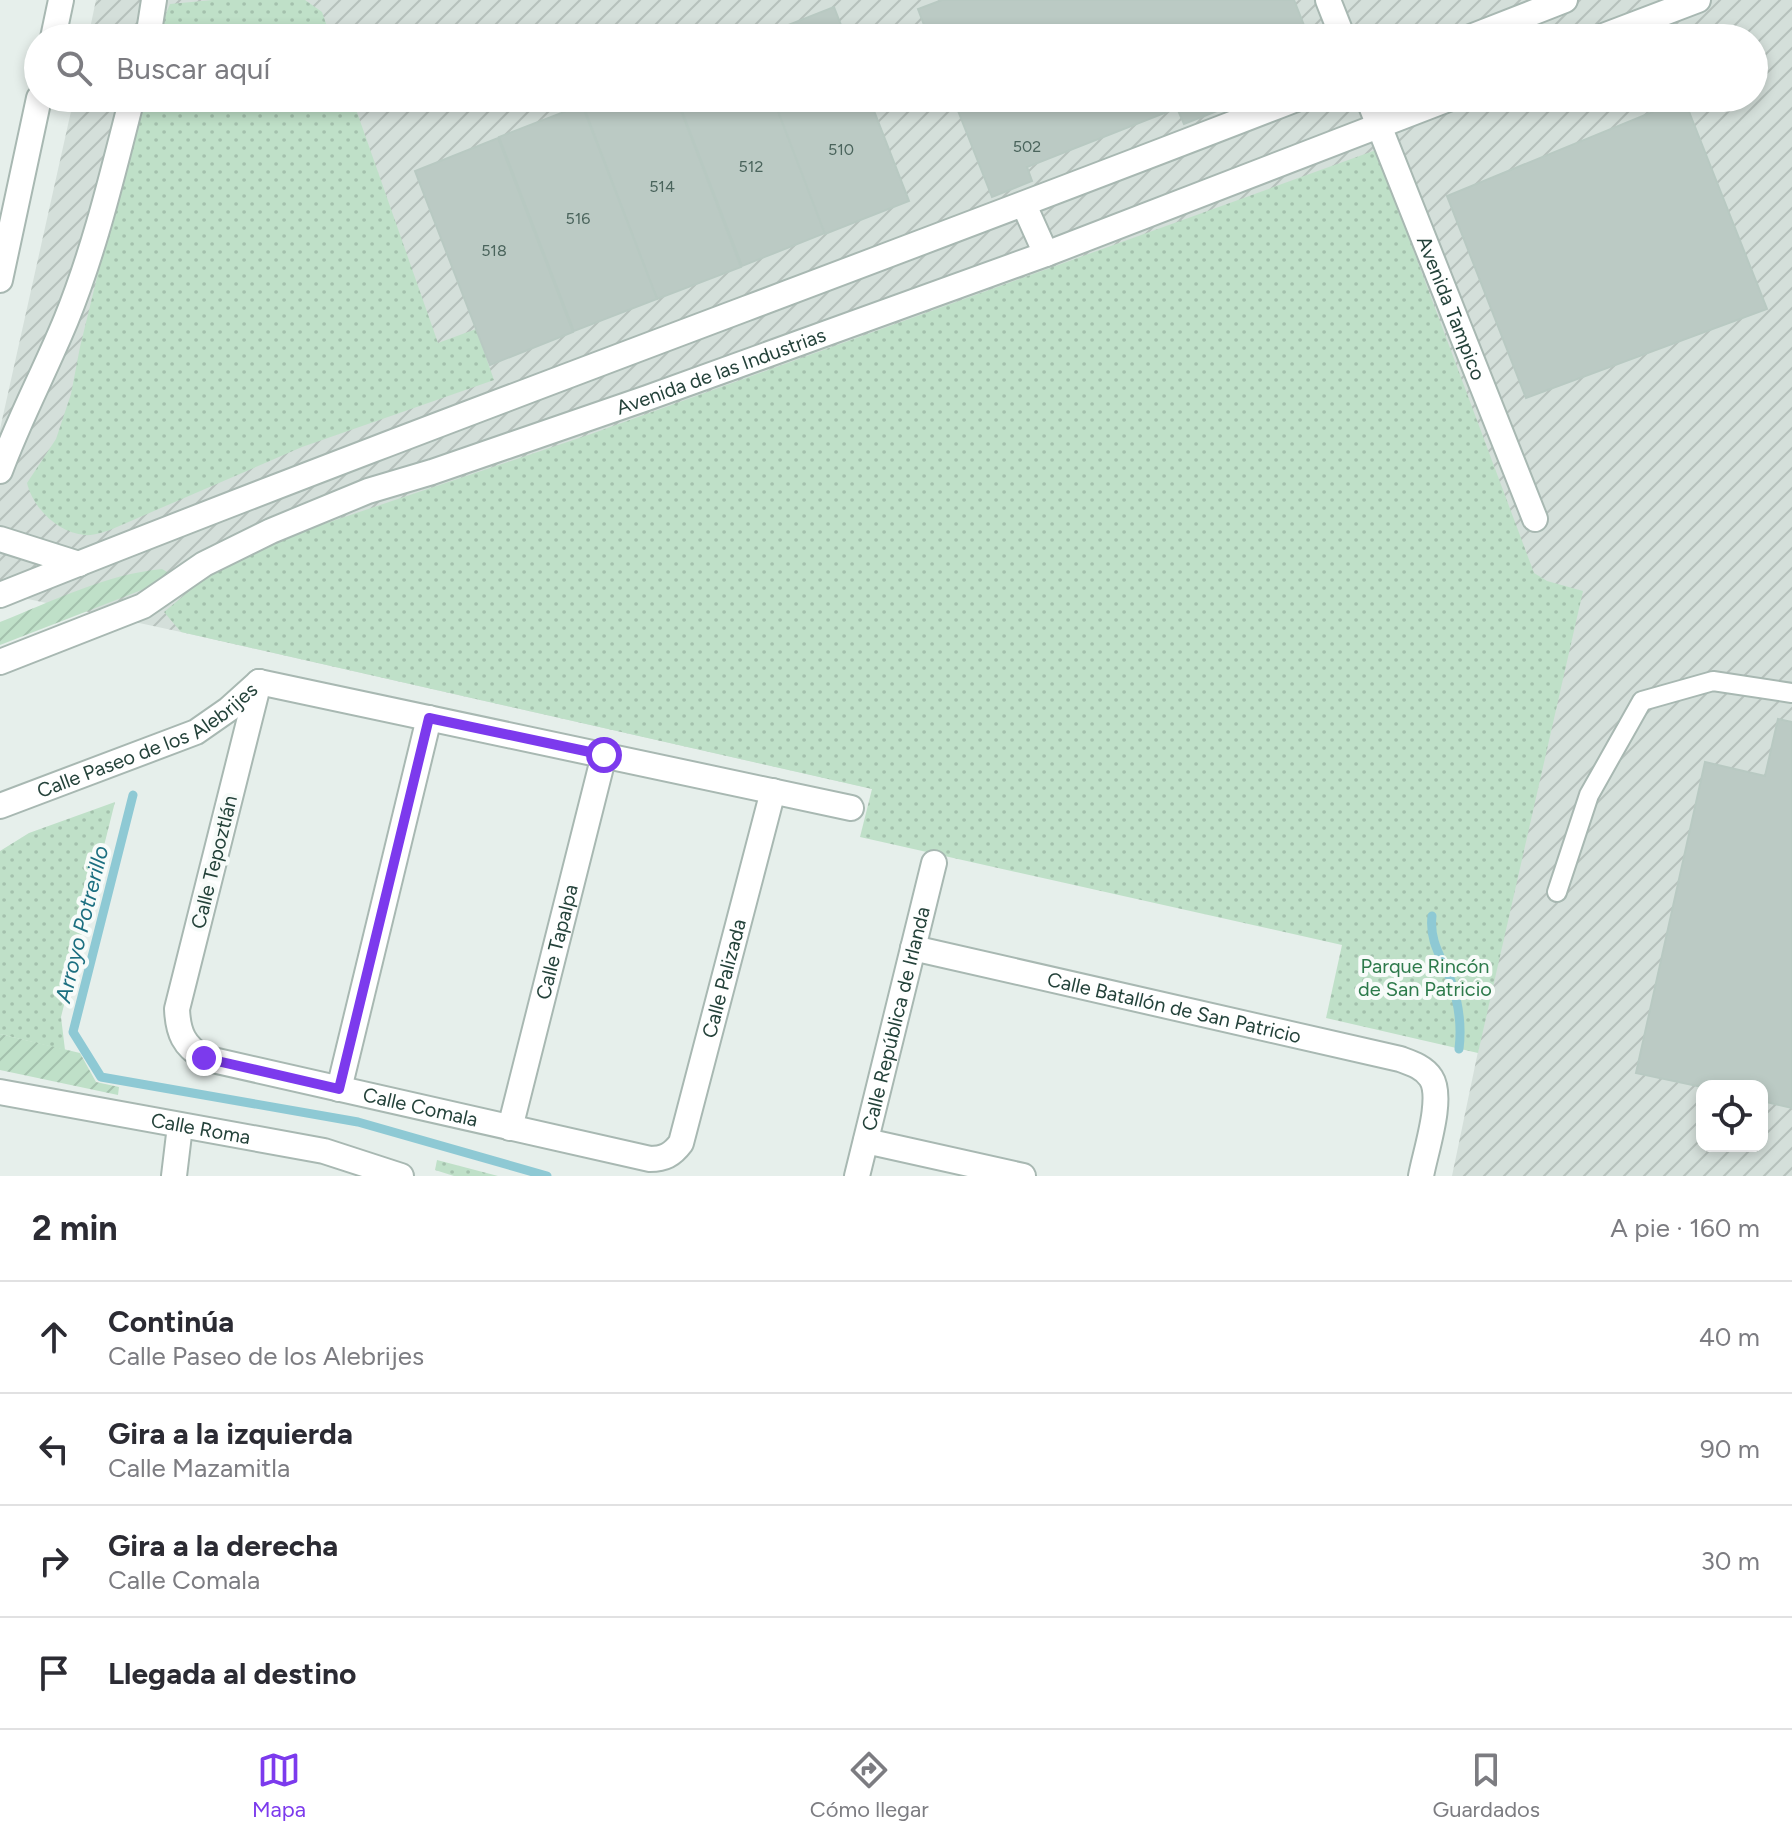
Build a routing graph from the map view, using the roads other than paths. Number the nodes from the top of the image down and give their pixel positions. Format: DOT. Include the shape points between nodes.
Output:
graph roads {
  1 [pos="61,0"];
  2 [pos="154,0"];
  3 [pos="1328,0"];
  4 [pos="1565,0"];
  5 [pos="1698,0"];
  6 [pos="56,24"];
  7 [pos="150,24"];
  8 [pos="1337,24"];
  9 [pos="1504,24"];
  10 [pos="1635,24"];
  11 [pos="36,112"];
  12 [pos="128,112"];
  13 [pos="1263,112"];
  14 [pos="1373,112"];
  15 [pos="1416,112"];
  16 [pos="1379,127"];
  17 [pos="1024,205"];
  18 [pos="1046,254"];
  19 [pos="0,280"];
  20 [pos="0,471"];
  21 [pos="257,493"];
  22 [pos="1535,519"];
  23 [pos="271,531"];
  24 [pos="0,539"];
  25 [pos="79,564"];
  26 [pos="0,595"];
  27 [pos="0,662"];
  28 [pos="259,682"];
  29 [pos="1792,693"];
  30 [pos="429,718"];
  31 [pos="604,755"];
  32 [pos="773,791"];
  33 [pos="2,807"];
  34 [pos="851,808"];
  35 [pos="934,863"];
  36 [pos="1557,892"];
  37 [pos="913,948"];
  38 [pos="184,1042"];
  39 [pos="339,1089"];
  40 [pos="0,1092"];
  41 [pos="180,1126"];
  42 [pos="510,1128"];
  43 [pos="866,1141"];
  44 [pos="663,1159"];
  45 [pos="358,1169"];
  46 [pos="174,1176"];
  47 [pos="401,1176"];
  48 [pos="857,1176"];
  49 [pos="1023,1176"];
  50 [pos="1421,1176"];
  1 -- 6 [label="street"];
  2 -- 7 [label="street"];
  3 -- 8 [label="street"];
  4 -- 9 [label="street"];
  5 -- 10 [label="street"];
  11 -- 19 [label="street"];
  12 -- 20 [label="street" via="67,317"];
  13 -- 17 [label="street"];
  14 -- 16 [label="street, Avenida Tampico"];
  15 -- 16 [label="street, Avenida de las Industrias"];
  16 -- 18 [label="street, Avenida de las Industrias"];
  16 -- 22 [label="street, Avenida Tampico"];
  17 -- 18 [label="street"];
  17 -- 21 [label="street"];
  18 -- 23 [label="street, Avenida de las Industrias" via="647,398 368,491"];
  21 -- 23 [label="street"];
  21 -- 25 [label="street"];
  23 -- 27 [label="street, Avenida de las Industrias" via="204,564 143,606"];
  24 -- 25 [label="street"];
  25 -- 26 [label="street"];
  28 -- 30 [label="street, Calle Paseo de los Alebrijes"];
  28 -- 33 [label="street, Calle Paseo de los Alebrijes" via="196,732"];
  28 -- 38 [label="street, Calle Tepoztlán" via="177,1009"];
  29 -- 36 [label="lane" via="1713,681 1642,701 1589,795"];
  30 -- 31 [label="street, Calle Paseo de los Alebrijes"];
  30 -- 39 [label="street"];
  31 -- 32 [label="street, Calle Paseo de los Alebrijes"];
  31 -- 42 [label="street, Calle Tapalpa"];
  32 -- 34 [label="street, Calle Paseo de los Alebrijes"];
  32 -- 44 [label="street, Calle Palizada" via="681,1143"];
  35 -- 37 [label="street, Calle República de Irlanda"];
  37 -- 43 [label="street, Calle República de Irlanda"];
  37 -- 50 [label="street, Calle Batallón de San Patricio" via="1419,1066 1436,1091"];
  38 -- 39 [label="street, Calle Comala" via="204,1058"];
  39 -- 42 [label="street, Calle Comala"];
  40 -- 41 [label="street, Calle Roma"];
  41 -- 45 [label="street, Calle Roma" via="324,1151"];
  41 -- 46 [label="street"];
  42 -- 44 [label="street, Calle Comala"];
  43 -- 48 [label="street, Calle República de Irlanda"];
  43 -- 49 [label="street"];
  45 -- 47 [label="street, Calle Roma"];
}
